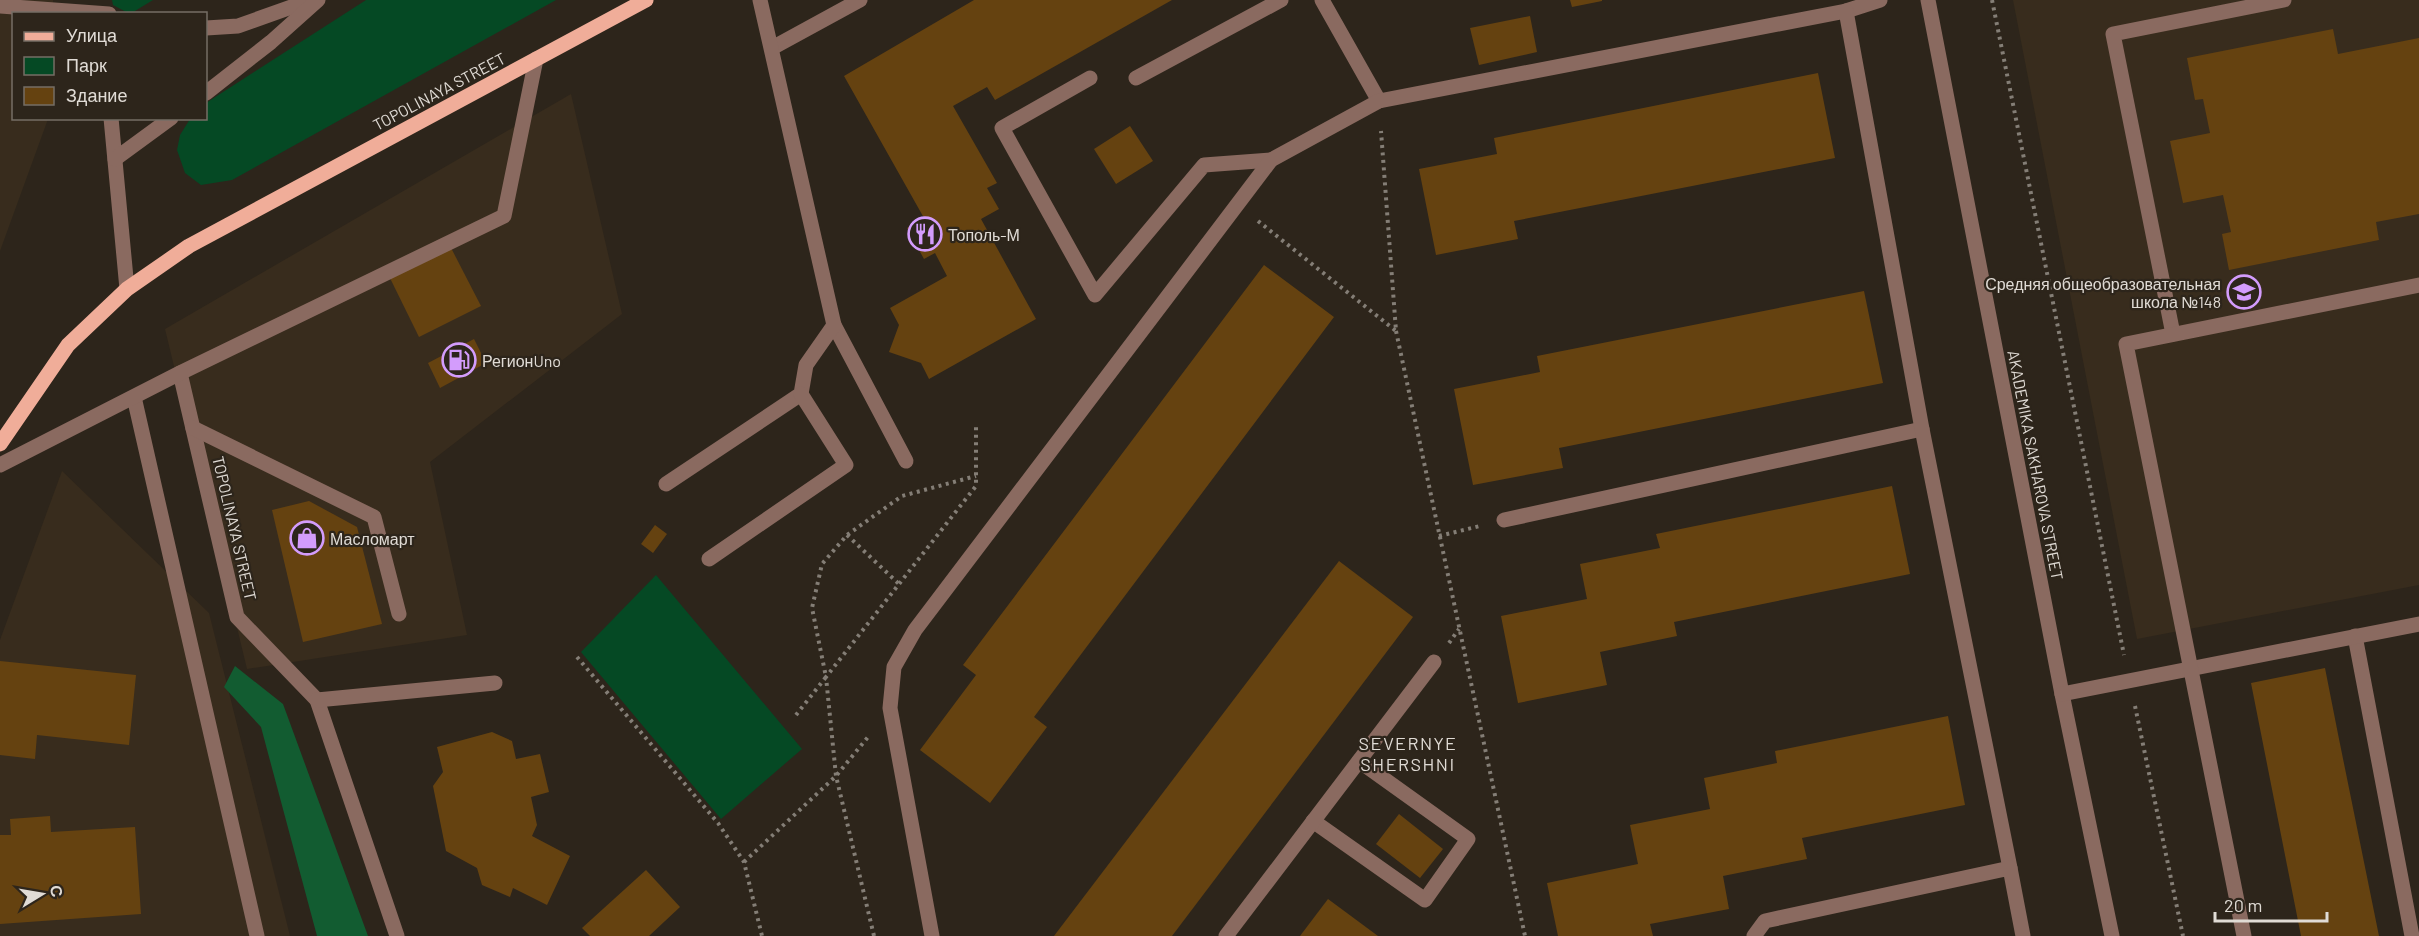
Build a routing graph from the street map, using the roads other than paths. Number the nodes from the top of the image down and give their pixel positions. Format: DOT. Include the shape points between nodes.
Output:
graph roads {
  1 [pos="311,0"];
  2 [pos="318,0"];
  3 [pos="646,0"];
  4 [pos="760,0"];
  5 [pos="860,0"];
  6 [pos="1281,0"];
  7 [pos="1322,0"];
  8 [pos="1880,0"];
  9 [pos="1928,0"];
  10 [pos="2284,0"];
  11 [pos="0,6"];
  12 [pos="103,10"];
  13 [pos="1846,11"];
  14 [pos="207,28"];
  15 [pos="772,48"];
  16 [pos="536,59"];
  17 [pos="1090,78"];
  18 [pos="1136,78"];
  19 [pos="207,92"];
  20 [pos="1379,101"];
  21 [pos="111,120"];
  22 [pos="168,120"];
  23 [pos="115,159"];
  24 [pos="1271,159"];
  25 [pos="2419,285"];
  26 [pos="127,289"];
  27 [pos="834,325"];
  28 [pos="2173,334"];
  29 [pos="180,373"];
  30 [pos="801,394"];
  31 [pos="134,397"];
  32 [pos="193,428"];
  33 [pos="1922,429"];
  34 [pos="0,444"];
  35 [pos="906,461"];
  36 [pos="0,465"];
  37 [pos="666,484"];
  38 [pos="1504,520"];
  39 [pos="709,559"];
  40 [pos="399,614"];
  41 [pos="2419,624"];
  42 [pos="2355,636"];
  43 [pos="1434,662"];
  44 [pos="2191,669"];
  45 [pos="495,683"];
  46 [pos="2062,694"];
  47 [pos="317,700"];
  48 [pos="1359,761"];
  49 [pos="1313,821"];
  50 [pos="2010,868"];
  51 [pos="257,936"];
  52 [pos="397,936"];
  53 [pos="932,936"];
  54 [pos="1226,936"];
  55 [pos="1754,936"];
  56 [pos="2023,936"];
  57 [pos="2112,936"];
  58 [pos="2244,936"];
  59 [pos="2412,936"];
  1 -- 14 [label="street" via="238,27"];
  2 -- 19 [label="street"];
  3 -- 16 [label="main road, TOPOLINAYA STREET"];
  4 -- 15 [label="street"];
  5 -- 15 [label="street"];
  6 -- 18 [label="street"];
  7 -- 20 [label="street"];
  8 -- 13 [label="street"];
  9 -- 46 [label="street, AKADEMIKA SAKHAROVA STREET"];
  10 -- 28 [label="street" via="2113,34"];
  11 -- 12 [label="street"];
  13 -- 20 [label="street"];
  13 -- 33 [label="street"];
  15 -- 27 [label="street"];
  16 -- 26 [label="main road, TOPOLINAYA STREET" via="189,246"];
  16 -- 29 [label="street" via="504,216"];
  17 -- 24 [label="street" via="1002,128 1095,295 1204,165"];
  20 -- 24 [label="street"];
  21 -- 23 [label="street"];
  22 -- 23 [label="street"];
  23 -- 26 [label="street"];
  24 -- 53 [label="street" via="915,630 894,667 890,708"];
  25 -- 28 [label="street"];
  26 -- 34 [label="main road, TOPOLINAYA STREET" via="68,345"];
  27 -- 30 [label="street" via="806,365"];
  27 -- 35 [label="street"];
  28 -- 44 [label="street" via="2126,344"];
  29 -- 31 [label="street"];
  29 -- 32 [label="street, TOPOLINAYA STREET"];
  30 -- 37 [label="street"];
  30 -- 39 [label="street" via="846,465"];
  31 -- 36 [label="street"];
  31 -- 51 [label="street"];
  32 -- 40 [label="street" via="374,517"];
  32 -- 47 [label="street, TOPOLINAYA STREET" via="237,617"];
  33 -- 38 [label="street"];
  33 -- 50 [label="street"];
  41 -- 42 [label="street"];
  42 -- 44 [label="street"];
  42 -- 59 [label="street"];
  43 -- 48 [label="street"];
  44 -- 46 [label="street"];
  44 -- 58 [label="street"];
  45 -- 47 [label="street"];
  46 -- 57 [label="street, AKADEMIKA SAKHAROVA STREET"];
  47 -- 52 [label="street, TOPOLINAYA STREET"];
  48 -- 49 [label="street"];
  48 -- 49 [label="street" via="1468,839 1425,900"];
  49 -- 54 [label="street"];
  50 -- 55 [label="street" via="1765,921"];
  50 -- 56 [label="street"];
}
